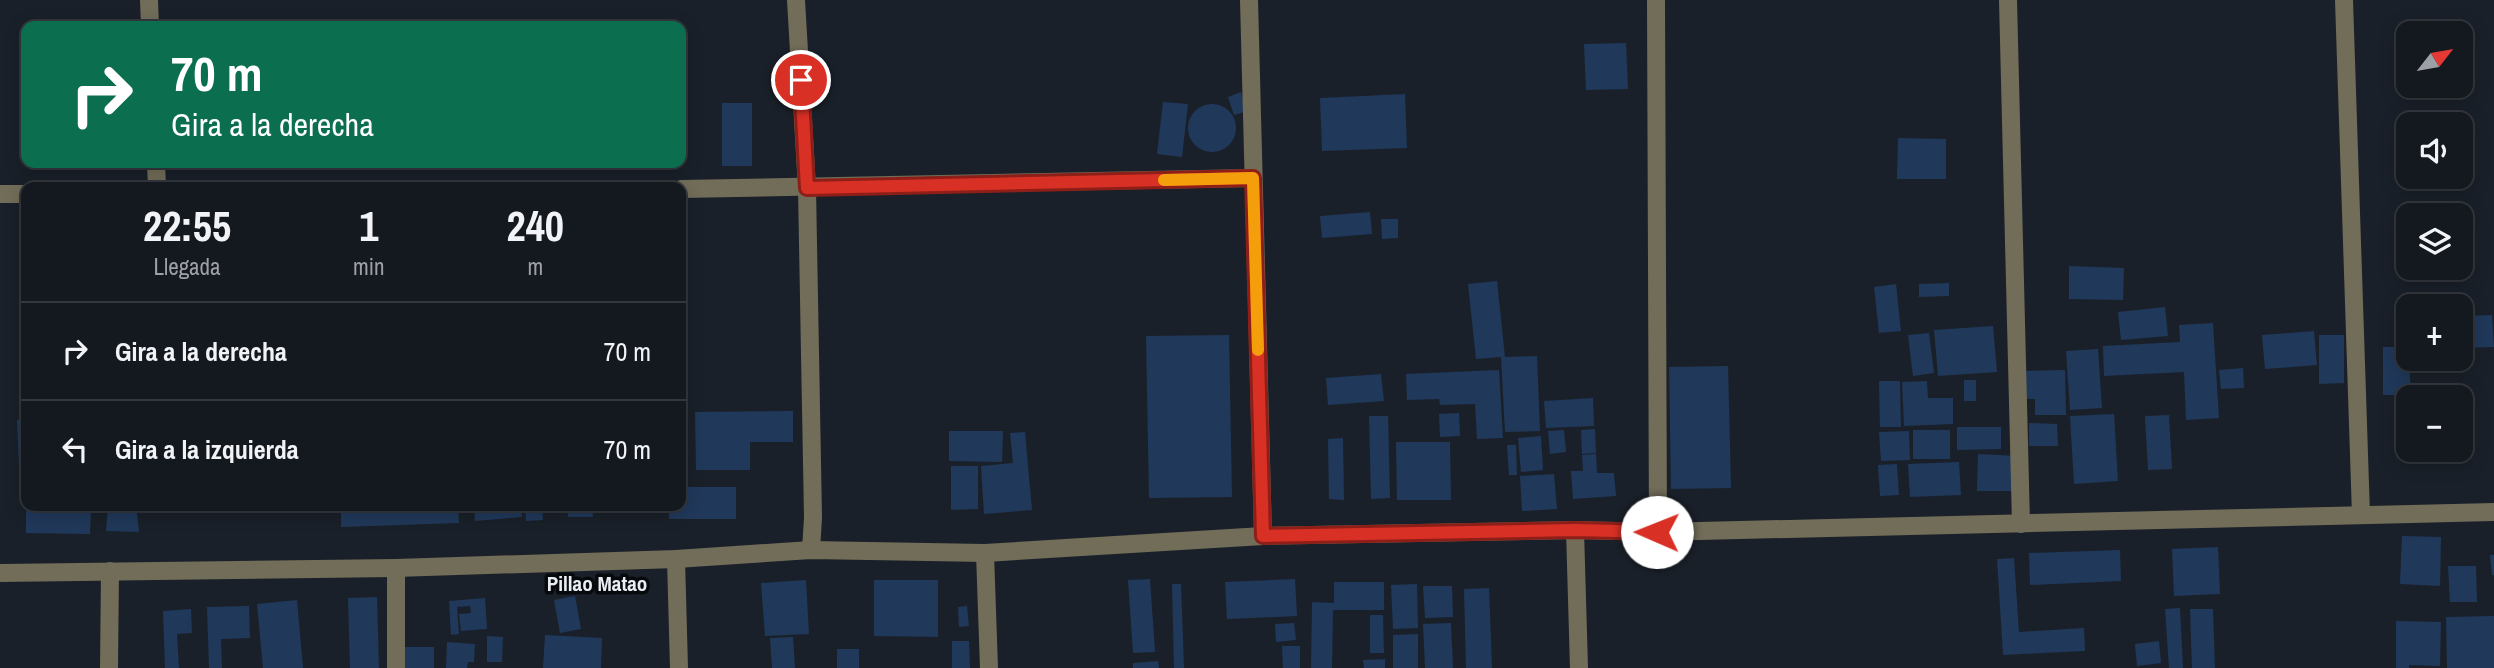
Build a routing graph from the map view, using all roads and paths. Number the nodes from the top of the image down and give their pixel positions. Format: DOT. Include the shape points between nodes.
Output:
graph roads {
  1 [pos="149,0"];
  2 [pos="796,0"];
  3 [pos="1249,0"];
  4 [pos="1656,0"];
  5 [pos="2008,0"];
  6 [pos="2344,0"];
  7 [pos="150,21"];
  8 [pos="1253,178"];
  9 [pos="807,188"];
  10 [pos="686,189"];
  11 [pos="0,194"];
  12 [pos="21,194"];
  13 [pos="2494,512"];
  14 [pos="2361,515"];
  15 [pos="2021,524"];
  16 [pos="1575,530"];
  17 [pos="1657,532"];
  18 [pos="1263,536"];
  19 [pos="811,550"];
  20 [pos="985,552"];
  21 [pos="676,559"];
  22 [pos="396,568"];
  23 [pos="110,571"];
  24 [pos="0,573"];
  25 [pos="109,668"];
  26 [pos="396,668"];
  27 [pos="679,668"];
  28 [pos="989,668"];
  29 [pos="1579,668"];
  1 -- 7 [label="street"];
  2 -- 9 [label="street"];
  3 -- 8 [label="street"];
  4 -- 17 [label="street"];
  5 -- 15 [label="street"];
  6 -- 14 [label="street"];
  8 -- 9 [label="street"];
  8 -- 18 [label="street"];
  9 -- 10 [label="street"];
  9 -- 19 [label="street"];
  11 -- 12 [label="street"];
  13 -- 14 [label="street"];
  14 -- 15 [label="street"];
  15 -- 17 [label="street"];
  16 -- 17 [label="street"];
  16 -- 18 [label="street"];
  16 -- 29 [label="street"];
  18 -- 20 [label="street"];
  19 -- 20 [label="street"];
  19 -- 21 [label="street"];
  20 -- 28 [label="street"];
  21 -- 22 [label="street"];
  21 -- 27 [label="street"];
  22 -- 23 [label="street"];
  22 -- 26 [label="street"];
  23 -- 24 [label="street"];
  23 -- 25 [label="street"];
}
